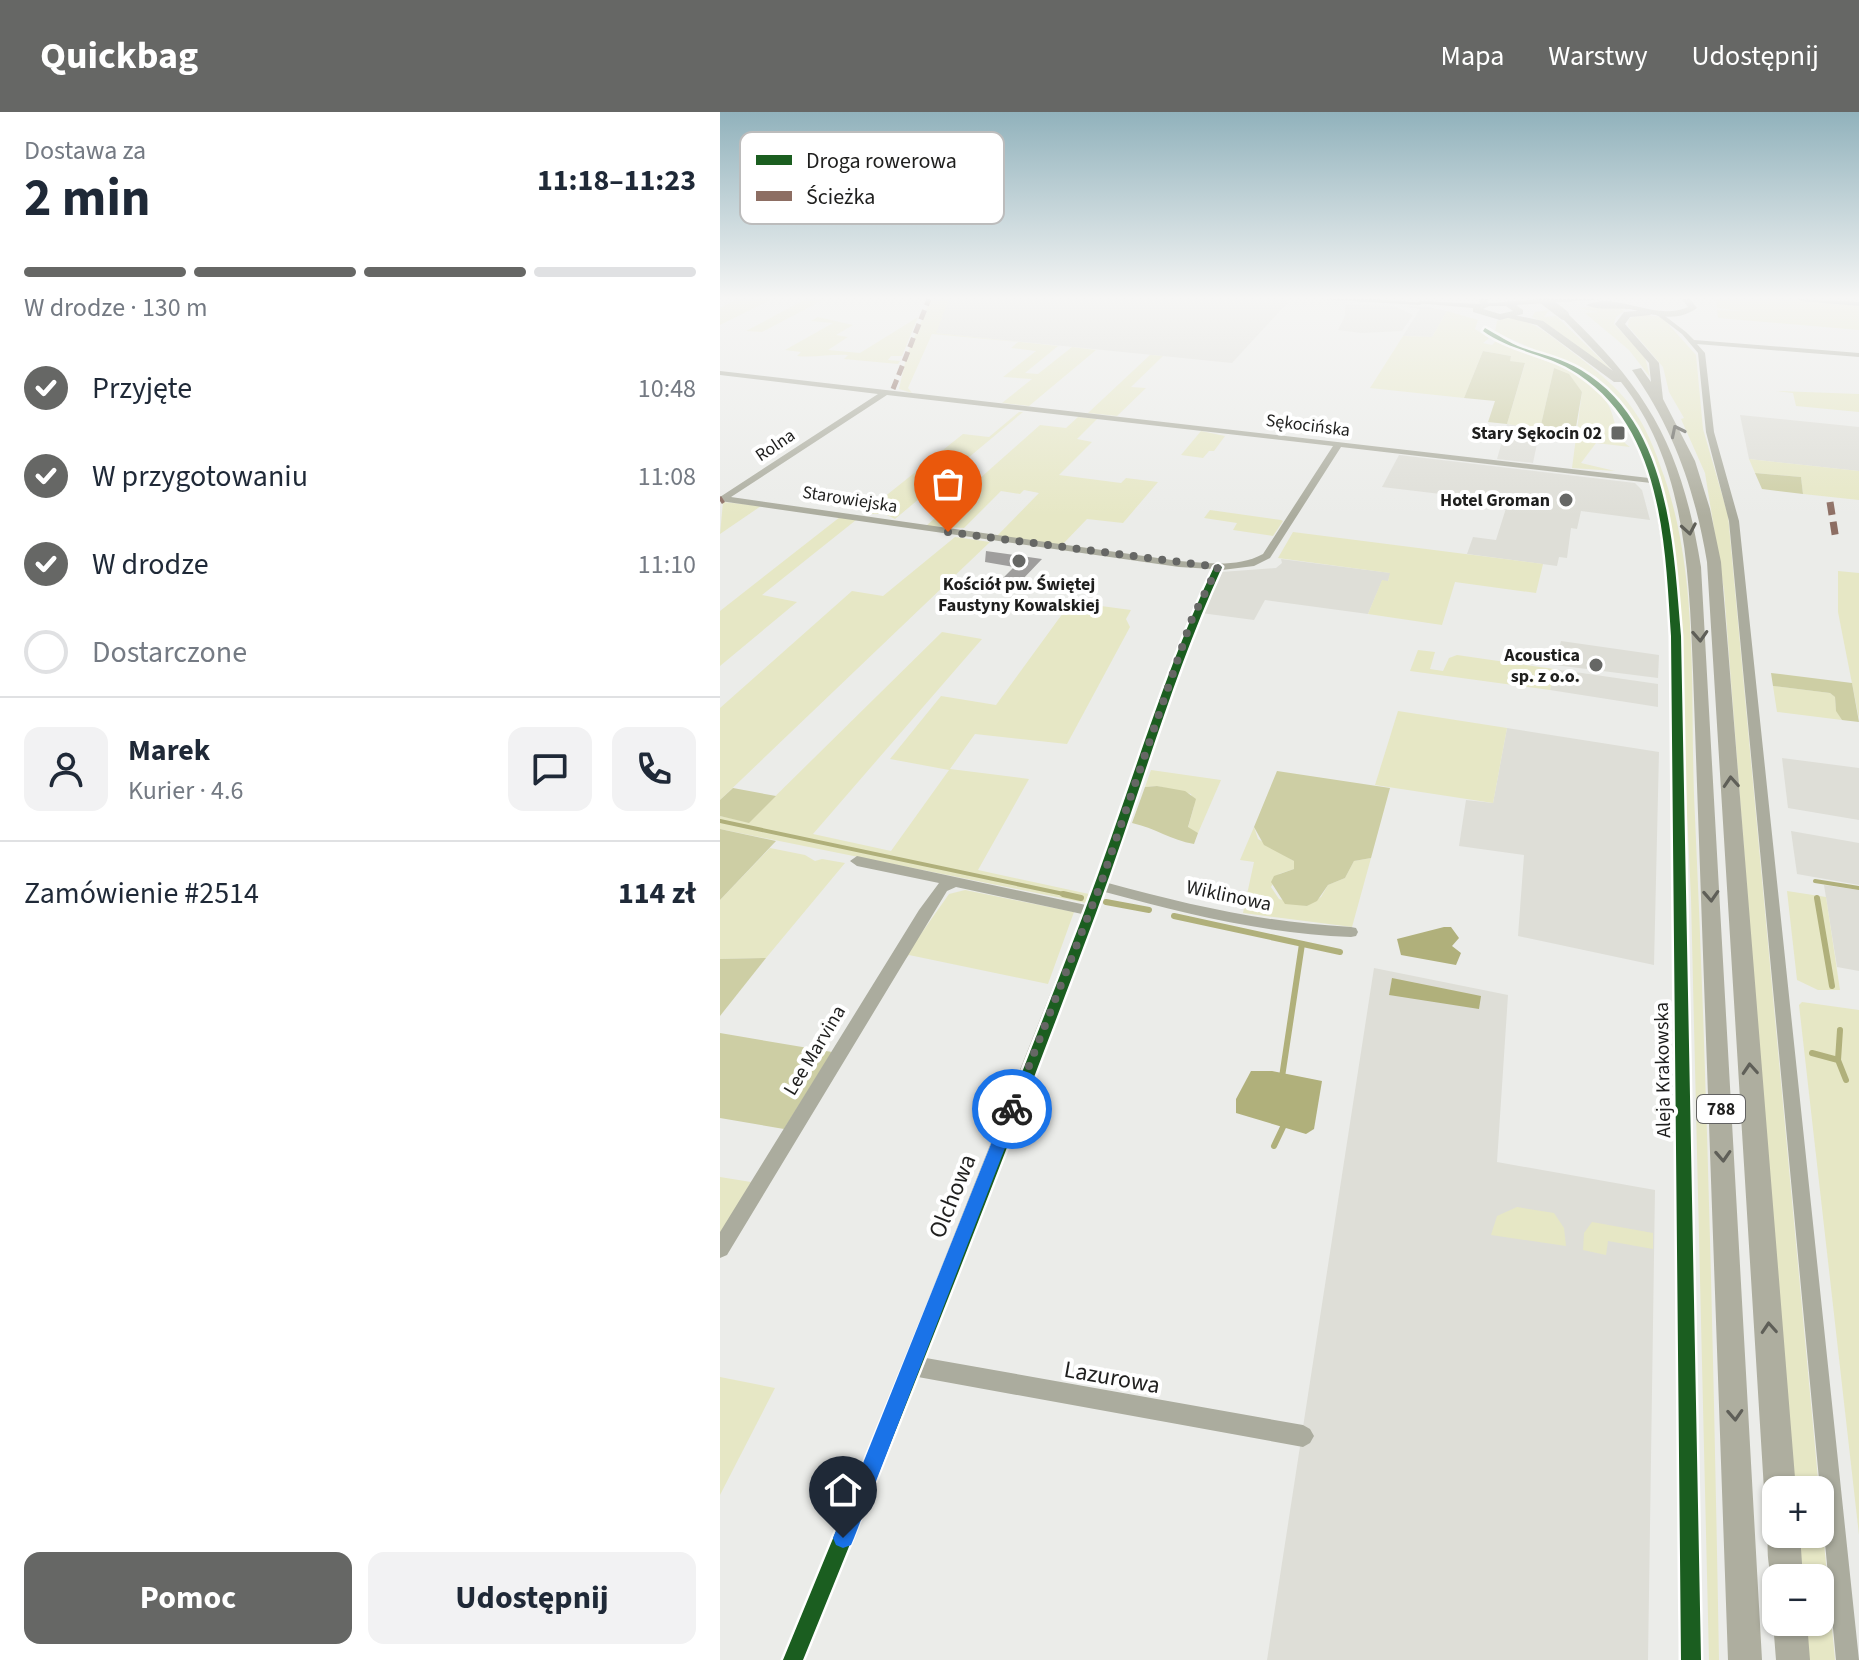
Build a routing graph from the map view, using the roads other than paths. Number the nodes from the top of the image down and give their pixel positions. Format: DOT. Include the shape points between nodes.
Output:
graph roads {
  1 [pos="1577,371"];
  2 [pos="1607,371"];
  3 [pos="1623,371"];
  4 [pos="1633,371"];
  5 [pos="1654,371"];
  6 [pos="1704,371"];
  7 [pos="720,373"];
  8 [pos="885,393"];
  9 [pos="1652,403"];
  10 [pos="1339,444"];
  11 [pos="1655,481"];
  12 [pos="723,499"];
  13 [pos="1218,567"];
  14 [pos="857,861"];
  15 [pos="954,882"];
  16 [pos="1100,886"];
  17 [pos="1091,911"];
  18 [pos="1351,932"];
  19 [pos="720,1249"];
  20 [pos="913,1366"];
  21 [pos="1303,1436"];
  22 [pos="1779,1476"];
  23 [pos="1791,1636"];
  24 [pos="793,1660"];
  25 [pos="1691,1660"];
  26 [pos="1745,1660"];
  27 [pos="1793,1660"];
  28 [pos="1848,1660"];
  1 -- 11 [label="street, Aleja Krakowska" via="1603,388 1635,433"];
  2 -- 9 [label="main road"];
  3 -- 9 [label="main road, 788, bridge"];
  4 -- 9 [label="main road, 788"];
  5 -- 9 [label="main road"];
  6 -- 28 [label="street" via="1710,432 1734,521"];
  7 -- 8 [label="street, Sękocińska"];
  8 -- 10 [label="street, Sękocińska"];
  8 -- 12 [label="street, Rolna"];
  22 -- 9 [label="main road, 788, one-way" via="1716,575 1692,466 1676,428"];
  9 -- 26 [label="main road, 788, one-way" via="1681,491 1698,611"];
  10 -- 11 [label="street, Sękocińska"];
  10 -- 13 [label="street, Starowiejska" via="1267,556"];
  11 -- 25 [label="street, Aleja Krakowska" via="1676,636"];
  12 -- 13 [label="street, Starowiejska"];
  13 -- 16 [label="street, Olchowa" via="1191,621"];
  14 -- 15 [label="street"];
  15 -- 17 [label="street"];
  15 -- 19 [label="street, Lee Marvina" via="942,888 924,914"];
  16 -- 17 [label="street, Olchowa"];
  16 -- 18 [label="street, Wiklinowa" via="1261,923"];
  17 -- 20 [label="street, Olchowa"];
  20 -- 21 [label="street, Lazurowa"];
  20 -- 24 [label="street, Olchowa"];
  23 -- 27 [label="main road"];
}
